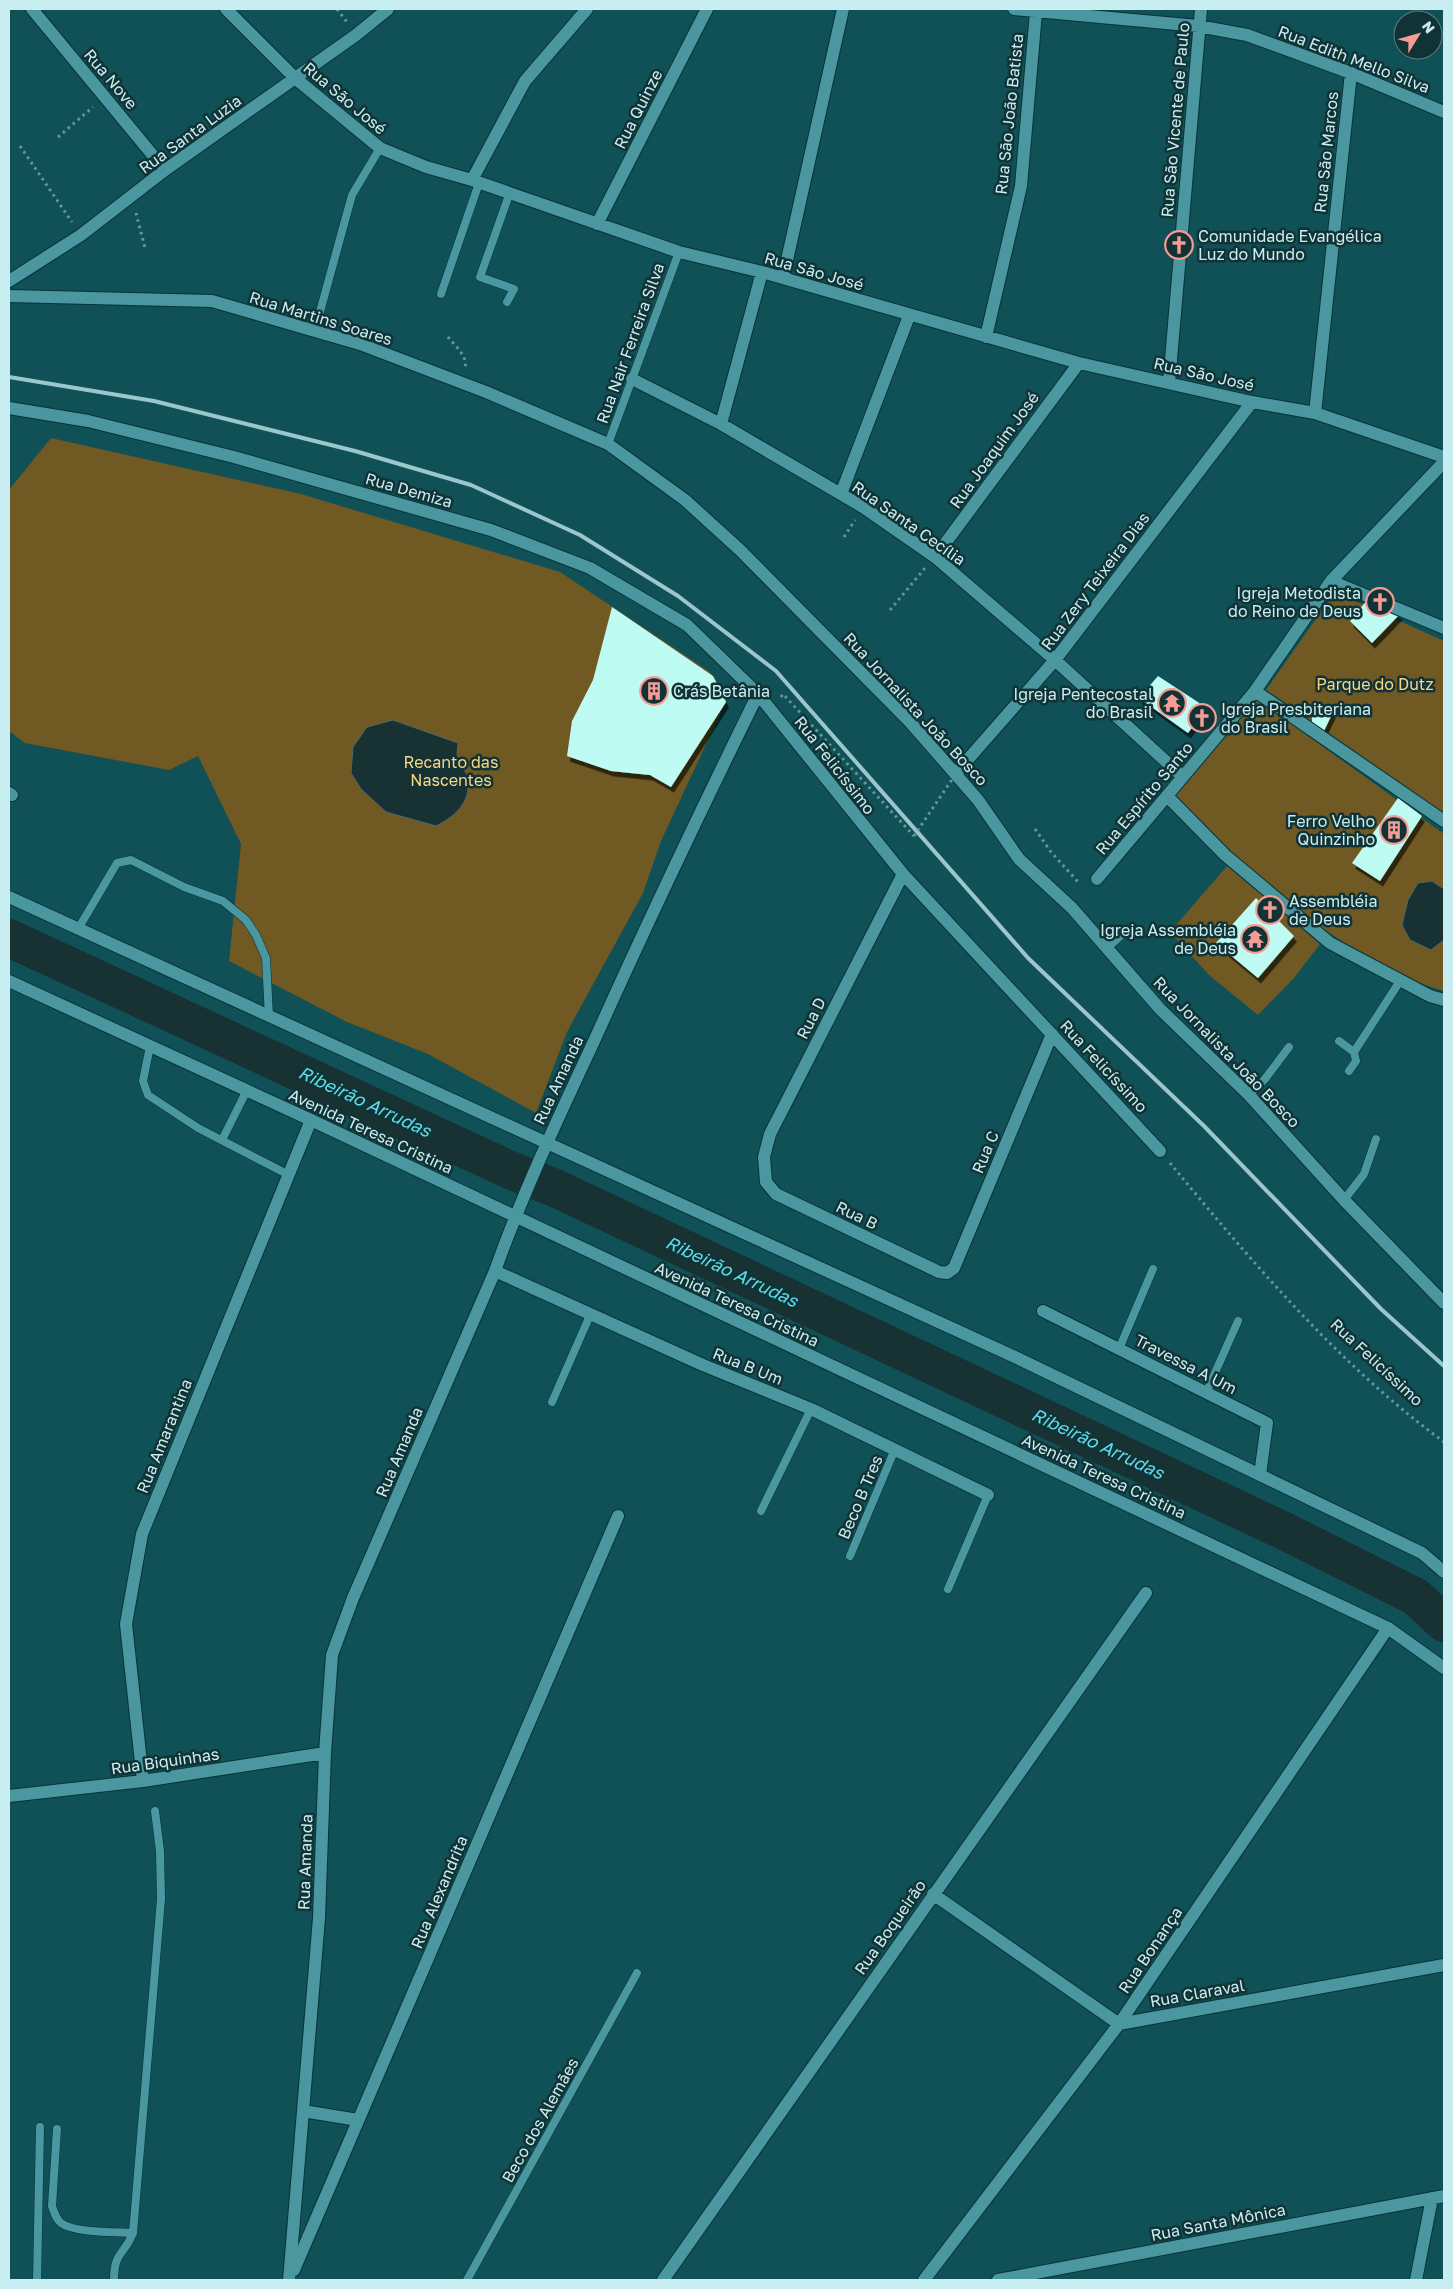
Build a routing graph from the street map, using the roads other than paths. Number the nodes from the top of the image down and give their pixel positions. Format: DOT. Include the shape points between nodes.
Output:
graph roads {
  1 [pos="32,9"];
  2 [pos="226,9"];
  3 [pos="388,9"];
  4 [pos="587,9"];
  5 [pos="707,9"];
  6 [pos="843,9"];
  7 [pos="1014,9"];
  8 [pos="1201,9"];
  9 [pos="1036,12"];
  10 [pos="1198,26"];
  11 [pos="1351,73"];
  12 [pos="296,78"];
  13 [pos="1444,112"];
  14 [pos="380,148"];
  15 [pos="165,170"];
  16 [pos="475,182"];
  17 [pos="509,194"];
  18 [pos="597,224"];
  19 [pos="679,252"];
  20 [pos="762,272"];
  21 [pos="783,278"];
  22 [pos="9,281"];
  23 [pos="441,294"];
  24 [pos="9,296"];
  25 [pos="507,302"];
  26 [pos="909,316"];
  27 [pos="315,330"];
  28 [pos="986,336"];
  29 [pos="1079,363"];
  30 [pos="632,379"];
  31 [pos="1169,383"];
  32 [pos="1252,402"];
  33 [pos="9,408"];
  34 [pos="1315,413"];
  35 [pos="722,424"];
  36 [pos="608,444"];
  37 [pos="1444,457"];
  38 [pos="1444,462"];
  39 [pos="841,494"];
  40 [pos="935,556"];
  41 [pos="1331,581"];
  42 [pos="1444,628"];
  43 [pos="1055,660"];
  44 [pos="1255,691"];
  45 [pos="758,694"];
  46 [pos="954,775"];
  47 [pos="1182,777"];
  48 [pos="1167,796"];
  49 [pos="1444,821"];
  50 [pos="903,874"];
  51 [pos="1097,879"];
  52 [pos="9,897"];
  53 [pos="78,929"];
  54 [pos="1136,931"];
  55 [pos="1107,948"];
  56 [pos="1400,981"];
  57 [pos="12,986"];
  58 [pos="1444,1000"];
  59 [pos="269,1016"];
  60 [pos="1052,1034"];
  61 [pos="1339,1041"];
  62 [pos="150,1046"];
  63 [pos="1289,1047"];
  64 [pos="1354,1052"];
  65 [pos="1349,1071"];
  66 [pos="247,1090"];
  67 [pos="1249,1095"];
  68 [pos="312,1120"];
  69 [pos="1376,1139"];
  70 [pos="222,1140"];
  71 [pos="546,1144"];
  72 [pos="1160,1151"];
  73 [pos="289,1175"];
  74 [pos="766,1182"];
  75 [pos="1344,1200"];
  76 [pos="514,1217"];
  77 [pos="1153,1269"];
  78 [pos="495,1271"];
  79 [pos="939,1272"];
  80 [pos="1444,1303"];
  81 [pos="1043,1311"];
  82 [pos="591,1313"];
  83 [pos="1238,1321"];
  84 [pos="1119,1349"];
  85 [pos="1206,1393"];
  86 [pos="552,1402"];
  87 [pos="811,1409"];
  88 [pos="895,1449"];
  89 [pos="1260,1475"];
  90 [pos="988,1495"];
  91 [pos="762,1511"];
  92 [pos="618,1516"];
  93 [pos="850,1556"];
  94 [pos="1444,1572"];
  95 [pos="948,1589"];
  96 [pos="1146,1593"];
  97 [pos="1388,1628"];
  98 [pos="1444,1668"];
  99 [pos="325,1752"];
  100 [pos="143,1781"];
  101 [pos="9,1796"];
  102 [pos="155,1811"];
  103 [pos="933,1894"];
  104 [pos="1444,1964"];
  105 [pos="637,1973"];
  106 [pos="1119,2024"];
  107 [pos="303,2111"];
  108 [pos="358,2120"];
  109 [pos="40,2127"];
  110 [pos="57,2129"];
  111 [pos="1438,2197"];
  112 [pos="133,2233"];
  113 [pos="37,2280"];
  114 [pos="114,2280"];
  115 [pos="289,2280"];
  116 [pos="467,2280"];
  117 [pos="663,2280"];
  118 [pos="924,2280"];
  119 [pos="998,2280"];
  120 [pos="1416,2280"];
  1 -- 15 [label="street, Rua Nove"];
  2 -- 12 [label="street, Rua São José"];
  3 -- 12 [label="street, Rua Santa Luzia"];
  4 -- 16 [label="street" via="525,81"];
  5 -- 18 [label="street, Rua Quinze"];
  6 -- 21 [label="street"];
  7 -- 9 [label="street, Rua Edith Mello Silva"];
  8 -- 10 [label="street, Rua São Vicente de Paulo"];
  9 -- 10 [label="street, Rua Edith Mello Silva"];
  9 -- 28 [label="street, Rua São João Batista" via="1021,186"];
  10 -- 11 [label="street, Rua Edith Mello Silva" via="1247,35"];
  10 -- 31 [label="street, Rua São Vicente de Paulo"];
  11 -- 13 [label="street, Rua Edith Mello Silva"];
  11 -- 34 [label="street, Rua São Marcos"];
  12 -- 14 [label="street, Rua São José"];
  12 -- 15 [label="street, Rua Santa Luzia"];
  14 -- 16 [label="street, Rua São José"];
  14 -- 27 [label="lane" via="352,195"];
  15 -- 22 [label="street, Rua Santa Luzia" via="81,235"];
  16 -- 17 [label="street, Rua São José"];
  16 -- 23 [label="lane"];
  17 -- 18 [label="street, Rua São José"];
  17 -- 25 [label="lane" via="480,277 514,289"];
  18 -- 19 [label="street, Rua São José"];
  19 -- 20 [label="street, Rua São José"];
  19 -- 30 [label="lane, Rua Nair Ferreira Silva"];
  20 -- 21 [label="street, Rua São José"];
  20 -- 35 [label="street"];
  21 -- 26 [label="street, Rua São José"];
  24 -- 27 [label="street, Rua Martins Soares" via="212,301"];
  26 -- 28 [label="street, Rua São José"];
  26 -- 39 [label="street"];
  27 -- 36 [label="street, Rua Martins Soares" via="360,344"];
  28 -- 29 [label="street, Rua São José"];
  29 -- 31 [label="street, Rua São José"];
  29 -- 40 [label="street, Rua Joaquim José"];
  30 -- 35 [label="street, Rua Santa Cecília"];
  30 -- 36 [label="lane, Rua Nair Ferreira Silva"];
  31 -- 32 [label="street, Rua São José"];
  32 -- 34 [label="street, Rua São José"];
  32 -- 43 [label="street, Rua Zery Teixeira Dias"];
  33 -- 45 [label="street, Rua Demiza" via="88,420 234,457 518,540 590,568 687,624"];
  34 -- 37 [label="street, Rua São José"];
  35 -- 39 [label="street, Rua Santa Cecília"];
  36 -- 46 [label="street, Rua Jornalista João Bosco" via="685,500 740,550 910,722"];
  38 -- 41 [label="street, Rua Espírito Santo"];
  39 -- 40 [label="street, Rua Santa Cecília"];
  40 -- 43 [label="street, Rua Santa Cecília"];
  41 -- 42 [label="street"];
  41 -- 44 [label="street, Rua Espírito Santo"];
  43 -- 46 [label="street, Rua Zery Teixeira Dias"];
  43 -- 47 [label="street, Rua Santa Cecília"];
  44 -- 47 [label="street, Rua Espírito Santo"];
  44 -- 49 [label="street"];
  45 -- 50 [label="street, Rua Felicíssimo"];
  45 -- 71 [label="street, Rua Amanda"];
  46 -- 55 [label="street, Rua Jornalista João Bosco" via="1020,859 1072,908"];
  47 -- 48 [label="street, Rua Espírito Santo"];
  48 -- 51 [label="street, Rua Espírito Santo"];
  48 -- 56 [label="street" via="1225,856 1330,942"];
  50 -- 60 [label="street, Rua Felicíssimo"];
  50 -- 74 [label="street, Rua D" via="770,1134 764,1157"];
  52 -- 53 [label="street"];
  53 -- 59 [label="street"];
  53 -- 59 [label="lane" via="117,864 124,861 131,860 184,887 223,901 246,920 266,958"];
  54 -- 55 [label="lane" via="1125,932"];
  55 -- 67 [label="street, Rua Jornalista João Bosco" via="1160,1009"];
  56 -- 58 [label="street"];
  56 -- 64 [label="lane"];
  57 -- 62 [label="street, Avenida Teresa Cristina"];
  59 -- 71 [label="street"];
  60 -- 72 [label="street, Rua Felicíssimo"];
  60 -- 79 [label="street, Rua C" via="954,1268 947,1273"];
  61 -- 64 [label="lane"];
  62 -- 66 [label="street, Avenida Teresa Cristina"];
  62 -- 70 [label="lane" via="143,1082 148,1095"];
  63 -- 67 [label="lane"];
  64 -- 65 [label="lane" via="1356,1061"];
  66 -- 68 [label="street, Avenida Teresa Cristina"];
  66 -- 70 [label="lane"];
  67 -- 75 [label="street, Rua Jornalista João Bosco"];
  68 -- 73 [label="street, Rua Amarantina"];
  68 -- 76 [label="street, Avenida Teresa Cristina"];
  69 -- 75 [label="lane" via="1364,1174"];
  70 -- 73 [label="lane"];
  71 -- 76 [label="street, Rua Amanda"];
  71 -- 89 [label="street" via="972,1337"];
  73 -- 100 [label="street, Rua Amarantina" via="142,1534 126,1624"];
  74 -- 79 [label="street, Rua B" via="776,1194"];
  75 -- 80 [label="street, Rua Jornalista João Bosco"];
  76 -- 78 [label="street, Rua Amanda"];
  76 -- 97 [label="street, Avenida Teresa Cristina"];
  77 -- 84 [label="lane"];
  78 -- 82 [label="street, Rua B Um"];
  78 -- 99 [label="street, Rua Amanda" via="353,1598 332,1655"];
  81 -- 84 [label="street, Travessa A Um"];
  82 -- 86 [label="lane"];
  82 -- 87 [label="street, Rua B Um" via="703,1365"];
  83 -- 85 [label="lane"];
  84 -- 85 [label="street, Travessa A Um"];
  85 -- 89 [label="street, Travessa A Um" via="1267,1423"];
  87 -- 88 [label="street, Rua B Um"];
  87 -- 91 [label="lane"];
  88 -- 90 [label="street, Rua B Um"];
  88 -- 93 [label="lane, Beco B Tres"];
  89 -- 94 [label="street" via="1422,1553"];
  90 -- 95 [label="lane"];
  92 -- 108 [label="street, Rua Alexandrita"];
  96 -- 103 [label="street, Rua Boqueirão"];
  97 -- 98 [label="street, Avenida Teresa Cristina"];
  97 -- 106 [label="street, Rua Bonança"];
  99 -- 100 [label="street, Rua Biquinhas"];
  99 -- 107 [label="street, Rua Amanda" via="319,1918"];
  100 -- 101 [label="street, Rua Biquinhas"];
  102 -- 112 [label="lane" via="161,1899"];
  103 -- 106 [label="street"];
  103 -- 117 [label="street, Rua Boqueirão"];
  104 -- 106 [label="street, Rua Claraval"];
  105 -- 116 [label="lane, Beco dos Alemães"];
  106 -- 118 [label="street, Rua Bonança"];
  107 -- 108 [label="street"];
  107 -- 115 [label="street, Rua Amanda"];
  108 -- 115 [label="street, Rua Alexandrita"];
  109 -- 113 [label="lane"];
  110 -- 112 [label="lane" via="52,2206 55,2216 62,2224 79,2228"];
  111 -- 119 [label="street, Rua Santa Mônica"];
  111 -- 120 [label="street"];
  112 -- 114 [label="lane" via="114,2264"];
}
